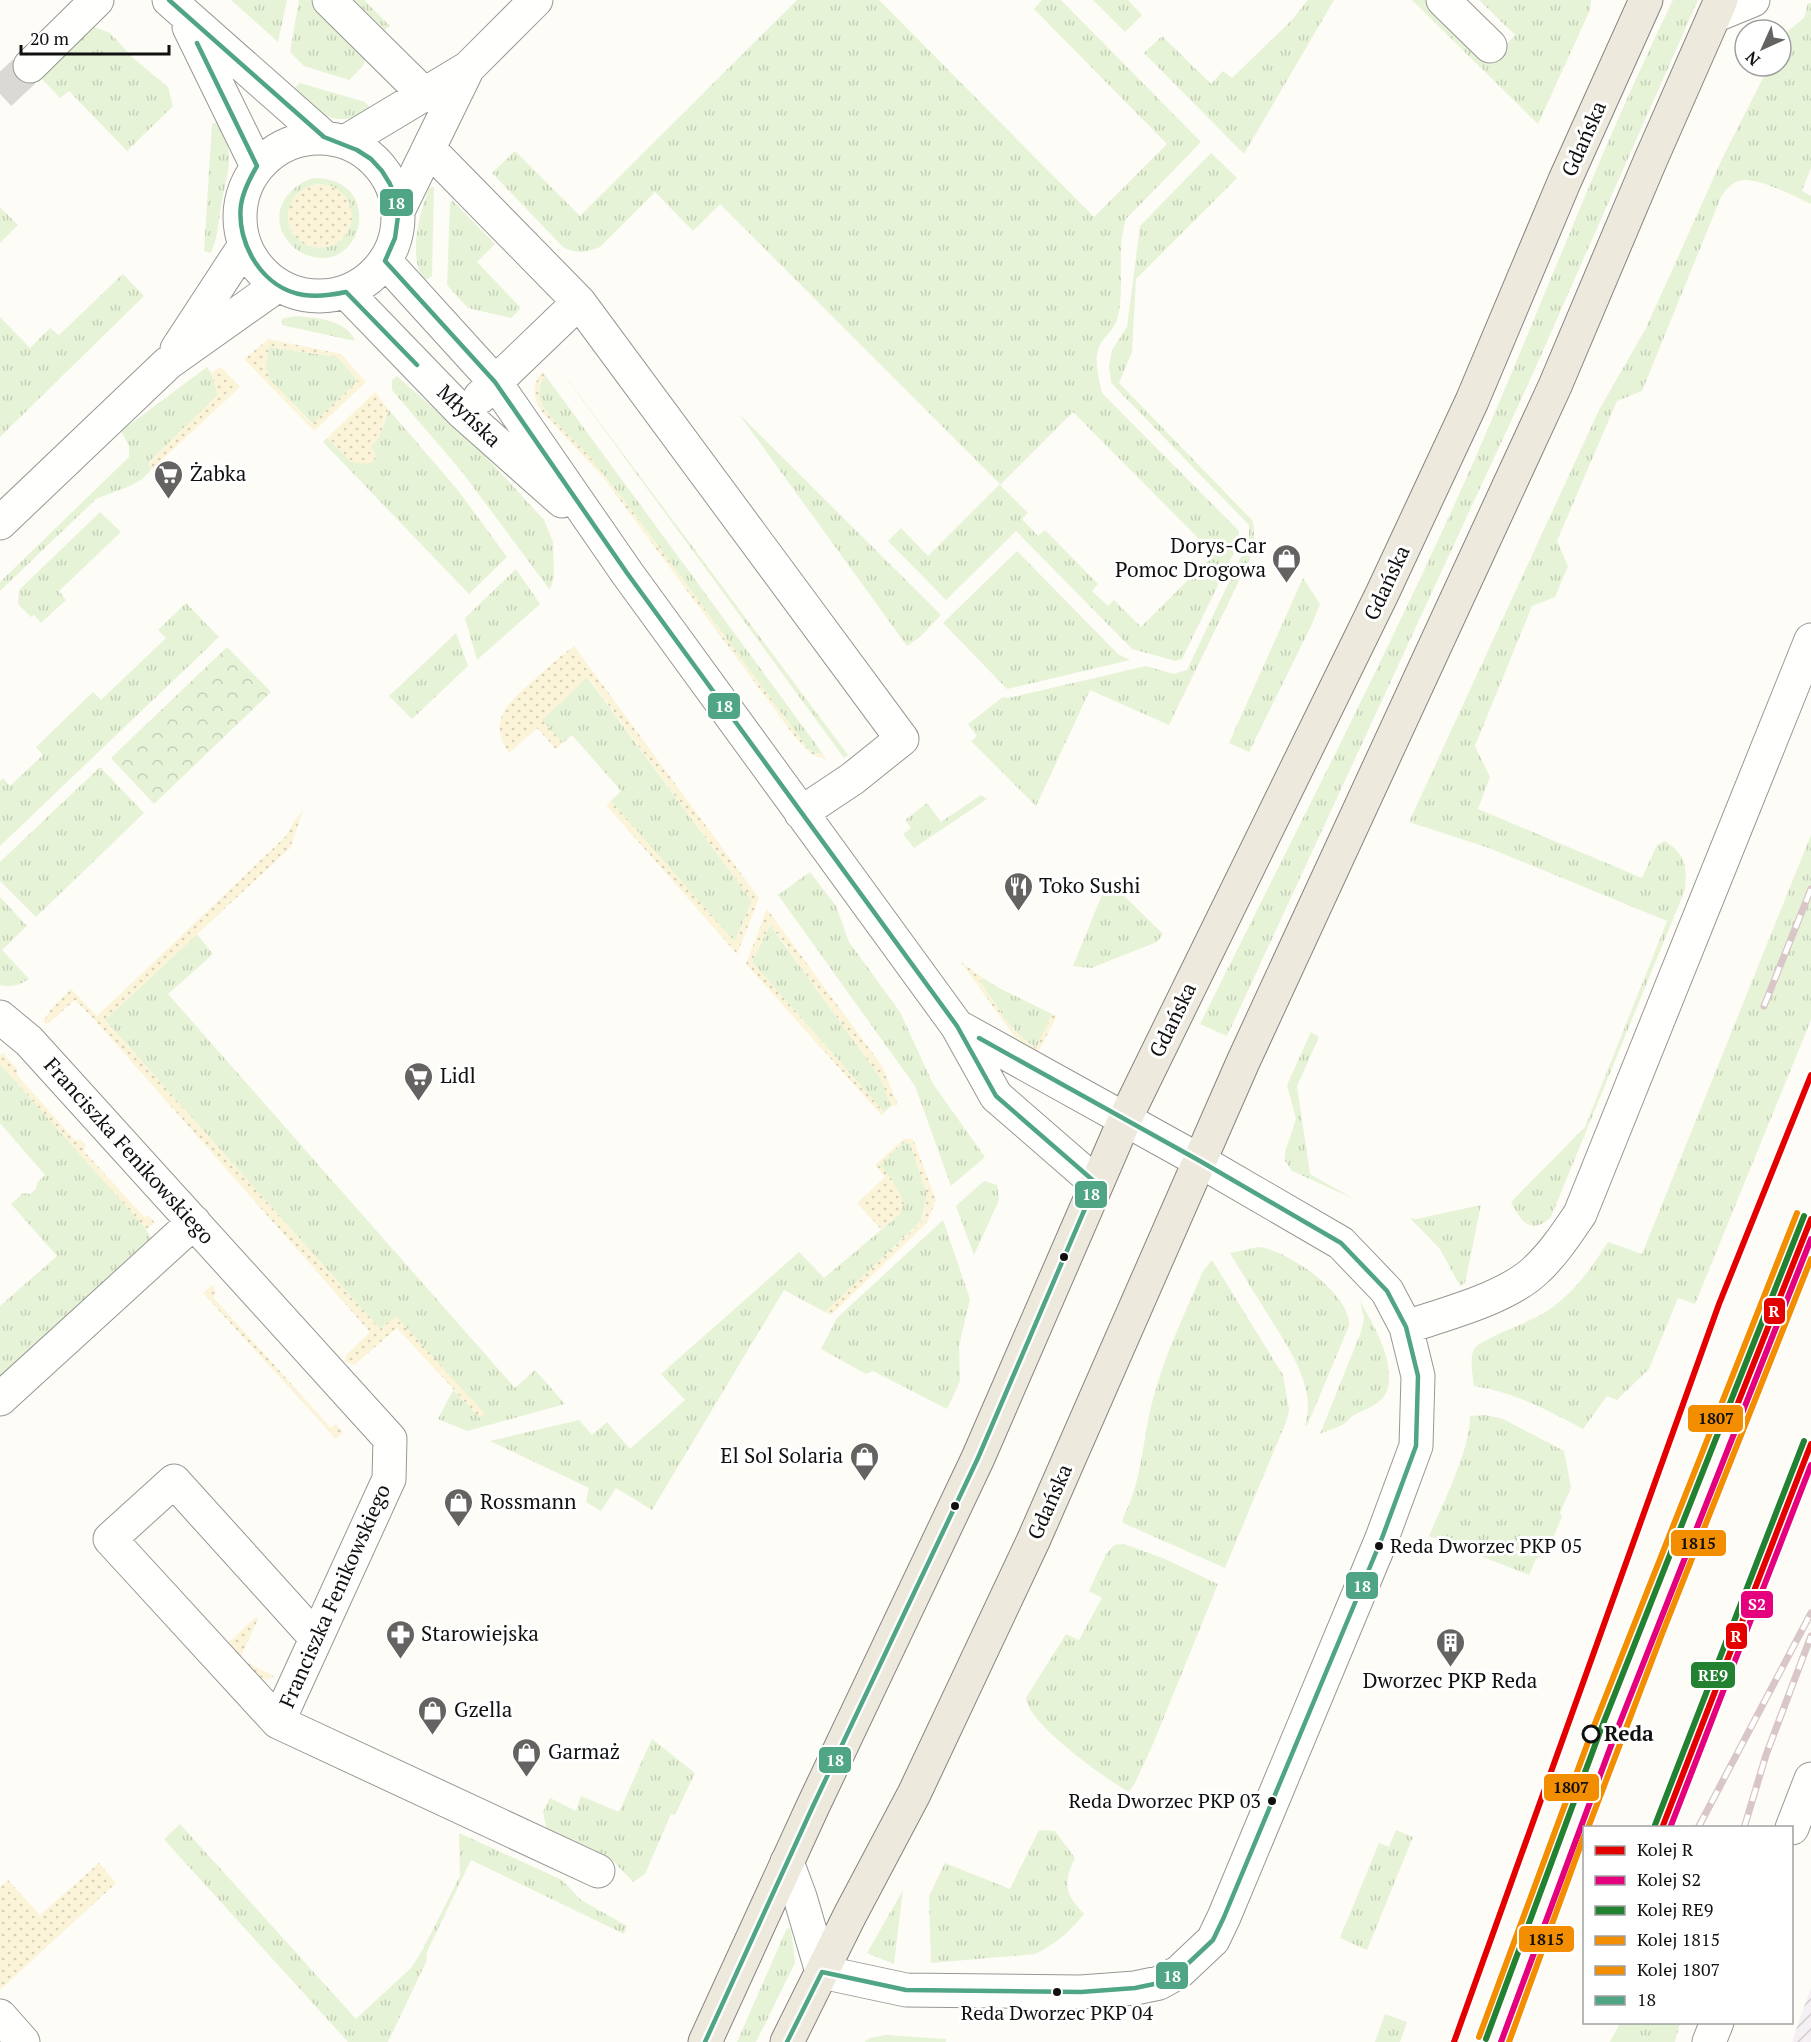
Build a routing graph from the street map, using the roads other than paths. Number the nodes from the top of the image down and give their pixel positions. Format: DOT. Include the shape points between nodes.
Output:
graph roads {
  1 [pos="98,0"];
  2 [pos="329,0"];
  3 [pos="536,0"];
  4 [pos="1443,0"];
  5 [pos="1646,0"];
  6 [pos="1753,0"];
  7 [pos="176,7"];
  8 [pos="1717,8"];
  9 [pos="1490,46"];
  10 [pos="30,66"];
  11 [pos="468,68"];
  12 [pos="424,94"];
  13 [pos="334,139"];
  14 [pos="429,149"];
  15 [pos="257,166"];
  16 [pos="399,211"];
  17 [pos="245,245"];
  18 [pos="385,261"];
  19 [pos="278,285"];
  20 [pos="346,292"];
  21 [pos="579,302"];
  22 [pos="168,363"];
  23 [pos="495,382"];
  24 [pos="463,413"];
  25 [pos="0,523"];
  26 [pos="599,534"];
  27 [pos="1811,640"];
  28 [pos="801,813"];
  29 [pos="0,1017"];
  30 [pos="957,1026"];
  31 [pos="1125,1119"];
  32 [pos="1200,1161"];
  33 [pos="1096,1183"];
  34 [pos="194,1222"];
  35 [pos="1406,1327"];
  36 [pos="0,1399"];
  37 [pos="315,1637"];
  38 [pos="278,1722"];
  39 [pos="1811,1779"];
  40 [pos="1792,1826"];
  41 [pos="787,1862"];
  42 [pos="598,1871"];
  43 [pos="822,1972"];
  44 [pos="0,2016"];
  45 [pos="1716,2024"];
  46 [pos="23,2042"];
  47 [pos="705,2042"];
  48 [pos="787,2042"];
  49 [pos="1709,2042"];
  1 -- 10 [label="street"];
  2 -- 12 [label="street"];
  3 -- 11 [label="street"];
  4 -- 9 [label="street"];
  5 -- 31 [label="main road, Gdańska" via="1472,401"];
  6 -- 8 [label="street"];
  7 -- 13 [label="street"];
  7 -- 15 [label="street"];
  8 -- 32 [label="main road, Gdańska" via="1542,416"];
  11 -- 12 [label="street"];
  11 -- 14 [label="street"];
  12 -- 13 [label="street"];
  13 -- 15 [label="street" via="298,138"];
  13 -- 16 [label="street" via="380,167 393,186"];
  14 -- 16 [label="street"];
  14 -- 21 [label="street"];
  15 -- 17 [label="street" via="241,204 240,225"];
  16 -- 18 [label="street" via="396,237"];
  17 -- 19 [label="street" via="258,268"];
  17 -- 22 [label="street"];
  18 -- 20 [label="street" via="368,279"];
  18 -- 23 [label="street, Młyńska"];
  19 -- 20 [label="street" via="300,294"];
  19 -- 22 [label="street"];
  20 -- 24 [label="street, Młyńska"];
  21 -- 23 [label="street"];
  21 -- 28 [label="street" via="902,739"];
  22 -- 25 [label="street"];
  23 -- 24 [label="street"];
  23 -- 26 [label="street, Młyńska"];
  24 -- 26 [label="street, Młyńska"];
  26 -- 28 [label="street, Młyńska"];
  27 -- 35 [label="street" via="1580,1214 1537,1270 1519,1284"];
  28 -- 30 [label="street, Młyńska"];
  29 -- 34 [label="street, Franciszka Fenikowskiego" via="30,1041"];
  30 -- 31 [label="street, Młyńska"];
  30 -- 33 [label="street, Młyńska" via="996,1096"];
  31 -- 32 [label="street, Młyńska"];
  31 -- 33 [label="main road, Gdańska"];
  32 -- 35 [label="street, Młyńska" via="1341,1243 1387,1292"];
  32 -- 43 [label="main road, Gdańska" via="1034,1539 914,1794"];
  33 -- 41 [label="main road, Gdańska" via="978,1458"];
  34 -- 36 [label="street"];
  34 -- 37 [label="street, Franciszka Fenikowskiego" via="390,1439 389,1479"];
  35 -- 43 [label="street, Młyńska" via="1418,1376 1416,1446 1382,1538 1213,1940 1179,1972 1159,1983 1135,1988 1081,1992 906,1990"];
  37 -- 38 [label="street, Franciszka Fenikowskiego"];
  37 -- 38 [label="street" via="174,1481 110,1539"];
  38 -- 42 [label="street, Franciszka Fenikowskiego"];
  39 -- 40 [label="street"];
  41 -- 43 [label="street"];
  41 -- 47 [label="main road, Gdańska"];
  43 -- 48 [label="main road, Gdańska"];
  44 -- 46 [label="street"];
  45 -- 49 [label="street"];
}
